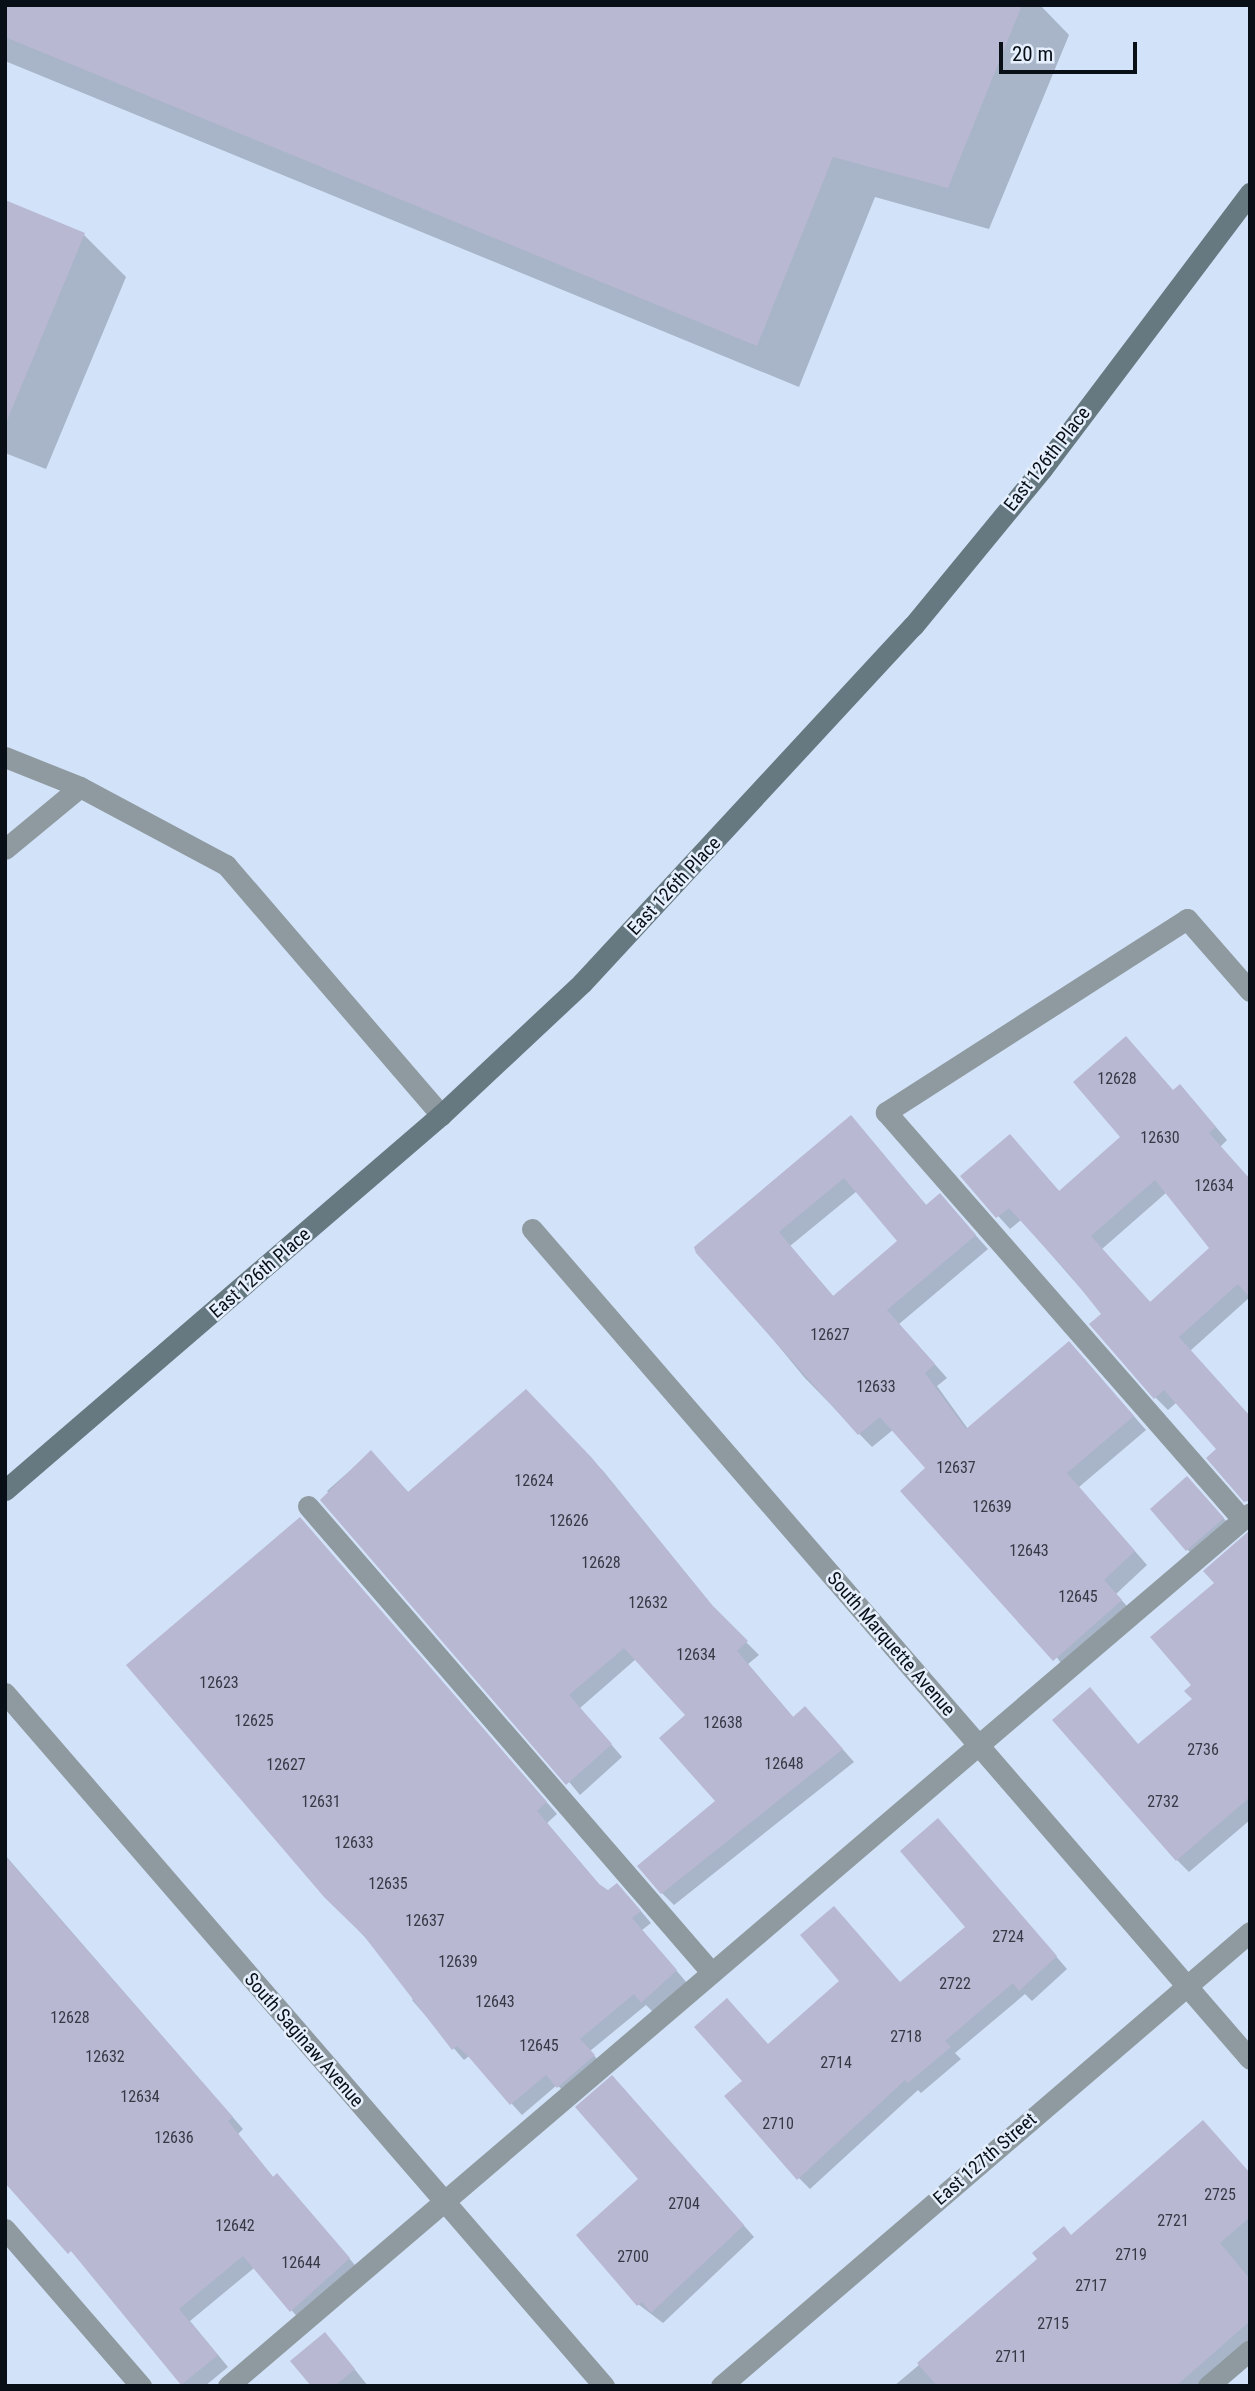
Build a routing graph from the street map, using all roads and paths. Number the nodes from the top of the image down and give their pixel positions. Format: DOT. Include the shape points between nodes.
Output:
graph roads {
  1 [pos="1250,193"];
  2 [pos="5,757"];
  3 [pos="80,787"];
  4 [pos="5,849"];
  5 [pos="1250,991"];
  6 [pos="442,1115"];
  7 [pos="532,1229"];
  8 [pos="5,1490"];
  9 [pos="309,1506"];
  10 [pos="1246,1516"];
  11 [pos="5,1693"];
  12 [pos="978,1745"];
  13 [pos="1250,1932"];
  14 [pos="712,1973"];
  15 [pos="1186,1987"];
  16 [pos="1250,2059"];
  17 [pos="444,2202"];
  18 [pos="5,2229"];
  19 [pos="1250,2350"];
  20 [pos="141,2386"];
  21 [pos="229,2386"];
  22 [pos="604,2386"];
  23 [pos="721,2386"];
  24 [pos="1209,2386"];
  1 -- 6 [label="street, East 126th Place" via="1042,469 913,626 582,983"];
  2 -- 3 [label="street"];
  3 -- 4 [label="street"];
  3 -- 6 [label="street" via="226,865"];
  5 -- 10 [label="street" via="1187,919 886,1112"];
  6 -- 8 [label="street, East 126th Place"];
  7 -- 12 [label="street, South Marquette Avenue"];
  9 -- 14 [label="street"];
  10 -- 12 [label="street"];
  11 -- 17 [label="street, South Saginaw Avenue"];
  12 -- 14 [label="street"];
  12 -- 15 [label="street, South Marquette Avenue"];
  13 -- 15 [label="street, East 127th Street"];
  14 -- 17 [label="street"];
  15 -- 16 [label="street, South Marquette Avenue"];
  15 -- 23 [label="street, East 127th Street"];
  17 -- 21 [label="street"];
  17 -- 22 [label="street, South Saginaw Avenue"];
  18 -- 20 [label="street"];
  19 -- 24 [label="street"];
}
